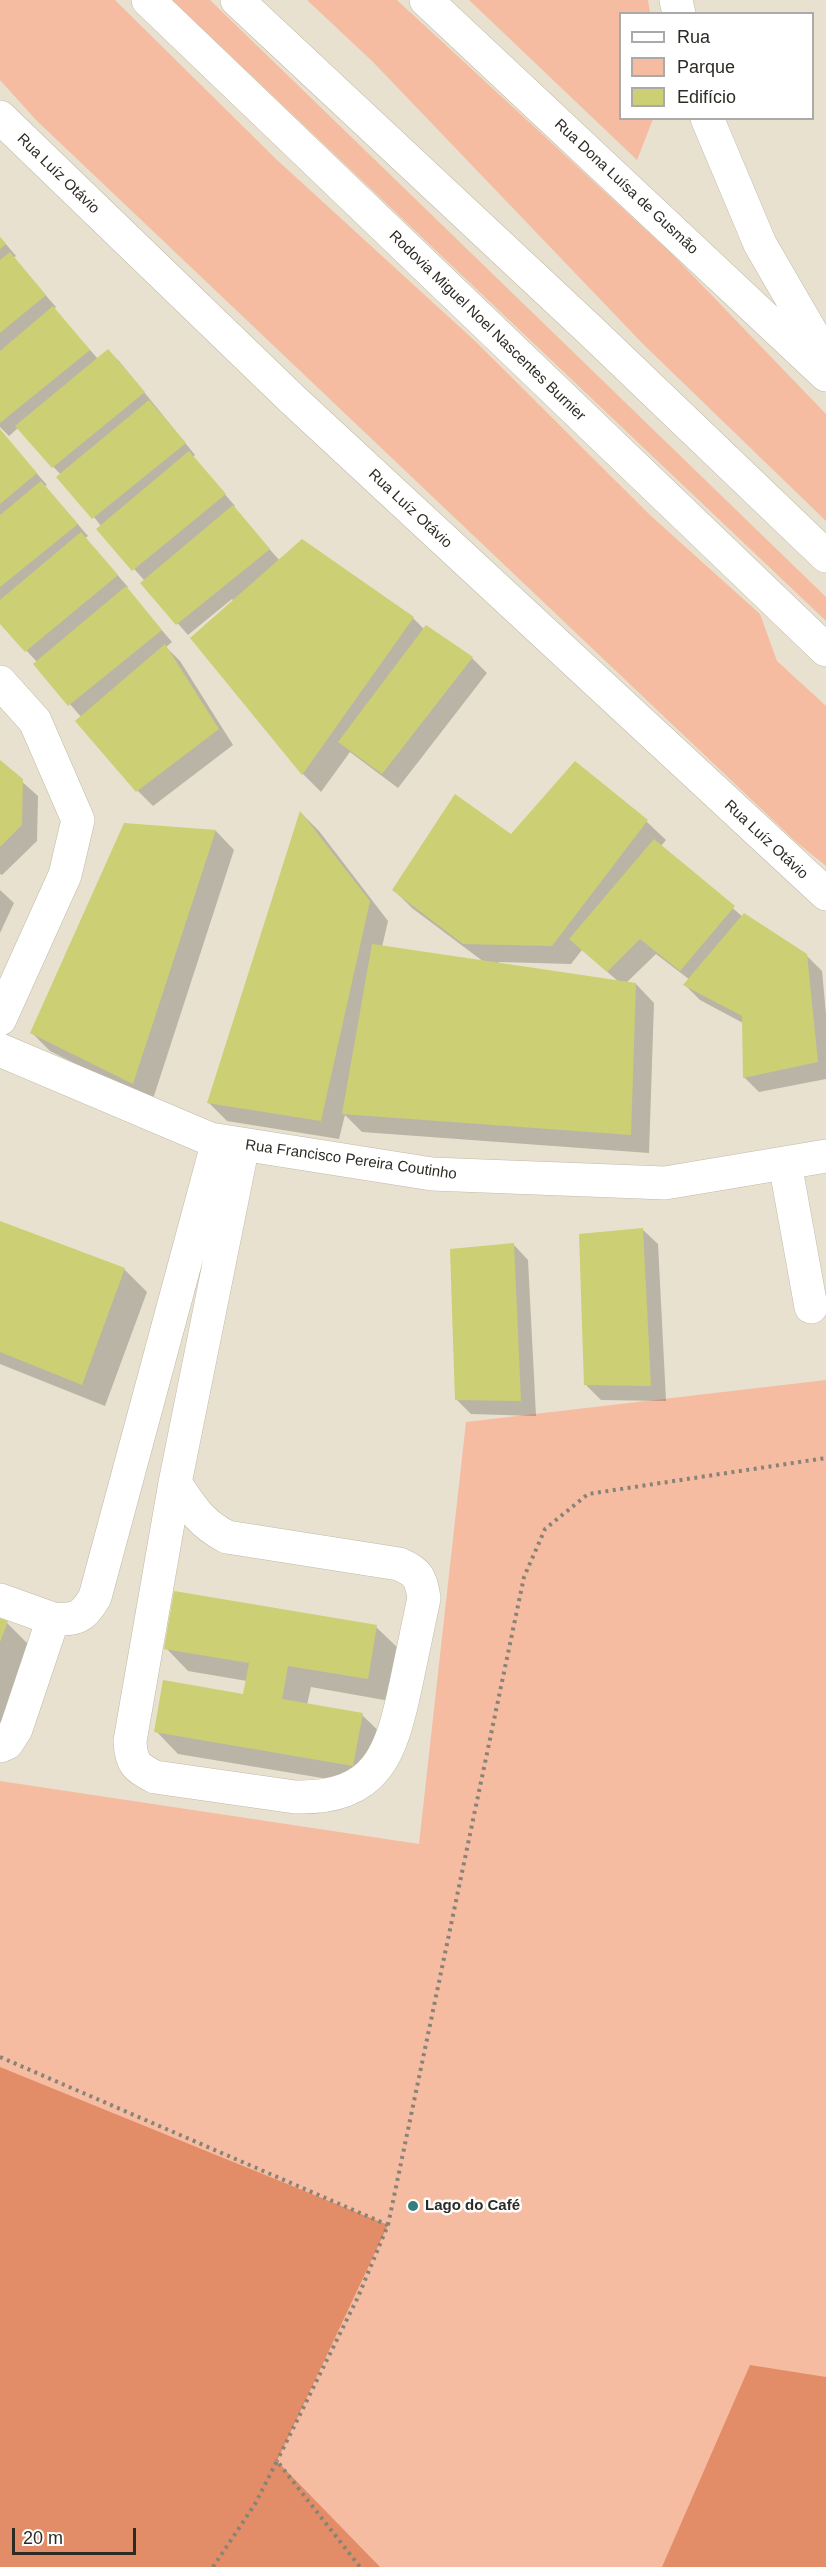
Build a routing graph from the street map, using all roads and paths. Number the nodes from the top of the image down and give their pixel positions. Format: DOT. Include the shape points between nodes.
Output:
graph roads {
  1 [pos="148,0"];
  2 [pos="237,0"];
  3 [pos="426,0"];
  4 [pos="0,117"];
  5 [pos="708,120"];
  6 [pos="826,358"];
  7 [pos="826,375"];
  8 [pos="826,556"];
  9 [pos="826,650"];
  10 [pos="0,681"];
  11 [pos="826,894"];
  12 [pos="0,1019"];
  13 [pos="0,1050"];
  14 [pos="231,1143"];
  15 [pos="826,1156"];
  16 [pos="785,1163"];
  17 [pos="811,1307"];
  18 [pos="826,1458"];
  19 [pos="175,1483"];
  20 [pos="0,1600"];
  21 [pos="53,1619"];
  22 [pos="0,1746"];
  23 [pos="0,2057"];
  24 [pos="388,2225"];
  25 [pos="276,2461"];
  26 [pos="213,2567"];
  27 [pos="360,2567"];
  1 -- 9 [label="main road, Rodovia Miguel Noel Nascentes Burnier"];
  2 -- 8 [label="main road"];
  3 -- 7 [label="main road, Rua Dona Luísa de Gusmão"];
  4 -- 11 [label="main road, Rua Luíz Otávio" via="291,398"];
  5 -- 6 [label="main road" via="760,244"];
  10 -- 12 [label="main road" via="35,721 78,820 65,875"];
  13 -- 14 [label="main road, Rua Francisco Pereira Coutinho"];
  14 -- 16 [label="main road, Rua Francisco Pereira Coutinho" via="432,1174 666,1183"];
  14 -- 19 [label="main road"];
  14 -- 21 [label="main road" via="95,1597 87,1611 72,1620"];
  15 -- 16 [label="main road, Rua Francisco Pereira Coutinho"];
  16 -- 17 [label="main road"];
  18 -- 24 [label="path" via="588,1494 545,1529 524,1577"];
  19 -- 19 [label="main road" via="130,1741 131,1757 141,1770 155,1777 295,1797 317,1798 359,1783 378,1767 397,1726 424,1598 422,1583 413,1570 399,1564 227,1537 197,1517"];
  20 -- 21 [label="main road"];
  21 -- 22 [label="main road" via="16,1729 7,1743"];
  23 -- 24 [label="path"];
  24 -- 25 [label="path"];
  25 -- 26 [label="path" via="255,2504"];
  25 -- 27 [label="path"];
}
